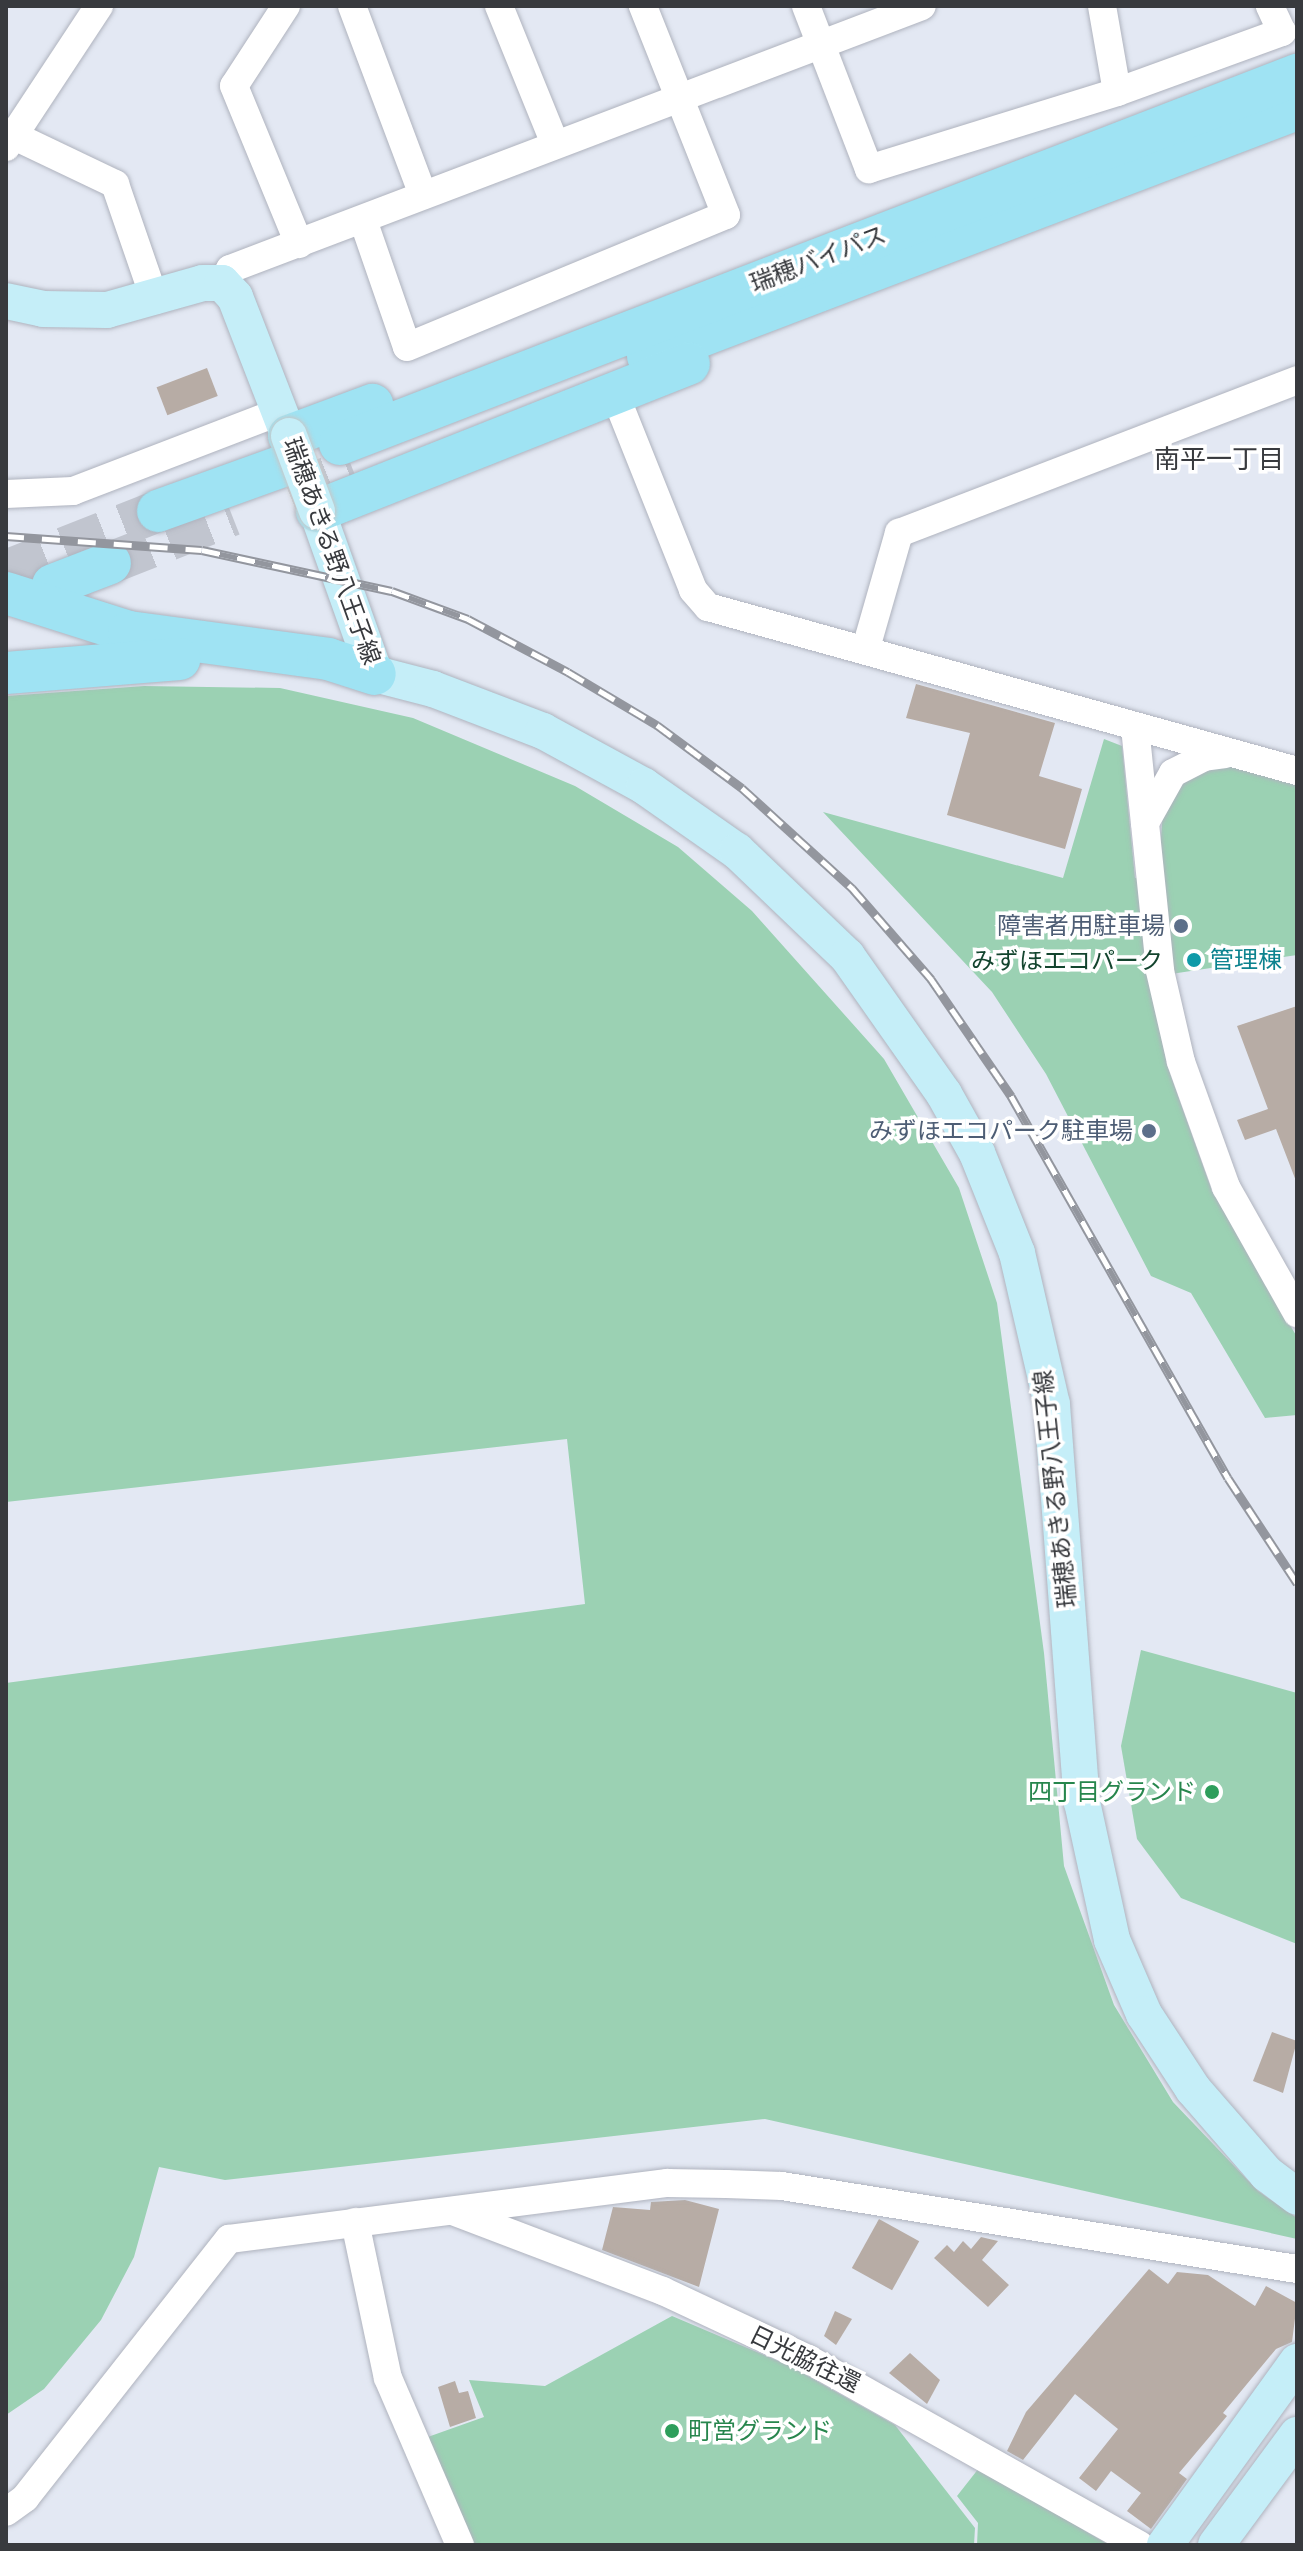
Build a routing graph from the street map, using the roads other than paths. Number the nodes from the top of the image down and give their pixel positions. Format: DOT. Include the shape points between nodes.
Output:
graph roads {
  1 [pos="99,6"];
  2 [pos="286,6"];
  3 [pos="352,6"];
  4 [pos="499,6"];
  5 [pos="643,6"];
  6 [pos="806,6"];
  7 [pos="922,6"];
  8 [pos="1102,6"];
  9 [pos="1270,6"];
  10 [pos="821,44"];
  11 [pos="1297,75"];
  12 [pos="1117,92"];
  13 [pos="678,97"];
  14 [pos="1297,109"];
  15 [pos="9,138"];
  16 [pos="1219,139"];
  17 [pos="555,144"];
  18 [pos="1017,181"];
  19 [pos="423,195"];
  20 [pos="363,220"];
  21 [pos="299,244"];
  22 [pos="222,283"];
  23 [pos="155,300"];
  24 [pos="6,301"];
  25 [pos="1297,380"];
  26 [pos="614,392"];
  27 [pos="291,464"];
  28 [pos="6,494"];
  29 [pos="158,511"];
  30 [pos="232,515"];
  31 [pos="110,563"];
  32 [pos="53,585"];
  33 [pos="6,593"];
  34 [pos="866,648"];
  35 [pos="6,673"];
  36 [pos="375,674"];
  37 [pos="1135,727"];
  38 [pos="1230,753"];
  39 [pos="1297,771"];
  40 [pos="1145,823"];
  41 [pos="1297,1313"];
  42 [pos="1297,2197"];
  43 [pos="453,2211"];
  44 [pos="355,2222"];
  45 [pos="1297,2269"];
  46 [pos="1297,2362"];
  47 [pos="1297,2400"];
  48 [pos="1297,2435"];
  49 [pos="1297,2472"];
  50 [pos="6,2512"];
  51 [pos="460,2545"];
  52 [pos="1139,2545"];
  53 [pos="1165,2545"];
  54 [pos="1190,2545"];
  55 [pos="1216,2545"];
  56 [pos="1243,2545"];
  1 -- 15 [label="street"];
  2 -- 21 [label="street" via="234,86"];
  3 -- 19 [label="street"];
  4 -- 17 [label="street"];
  5 -- 13 [label="street"];
  6 -- 10 [label="street"];
  7 -- 10 [label="street"];
  8 -- 12 [label="street"];
  9 -- 12 [label="street" via="1282,32"];
  10 -- 12 [label="street" via="869,169"];
  10 -- 13 [label="street"];
  11 -- 18 [label="highway, 瑞穂バイパス"];
  13 -- 17 [label="street"];
  13 -- 20 [label="street" via="726,215 407,347"];
  14 -- 16 [label="highway, 瑞穂バイパス"];
  15 -- 23 [label="street" via="115,184"];
  16 -- 18 [label="highway, 瑞穂バイパス" via="346,456"];
  16 -- 26 [label="highway" via="1194,158 926,274"];
  17 -- 19 [label="street"];
  18 -- 27 [label="highway" via="969,183"];
  19 -- 20 [label="street"];
  20 -- 21 [label="street"];
  21 -- 22 [label="street" via="230,269"];
  22 -- 23 [label="main road" via="203,283"];
  22 -- 27 [label="main road, 瑞穂あきる野八王子線" via="235,297"];
  23 -- 24 [label="main road" via="79,311"];
  25 -- 34 [label="street" via="899,533"];
  26 -- 27 [label="highway"];
  26 -- 34 [label="street" via="700,600 708,607"];
  27 -- 28 [label="street" via="73,491"];
  27 -- 29 [label="highway"];
  27 -- 30 [label="highway"];
  27 -- 36 [label="main road, 瑞穂あきる野八王子線"];
  31 -- 32 [label="highway"];
  33 -- 36 [label="highway" via="168,641 328,659"];
  34 -- 37 [label="street"];
  35 -- 36 [label="highway" via="136,659"];
  36 -- 42 [label="main road, 瑞穂あきる野八王子線" via="543,731 644,786 737,851 847,956 944,1094 977,1153 1017,1253 1052,1405 1082,1802 1112,1940 1144,2014 1184,2077 1267,2174"];
  37 -- 38 [label="street"];
  37 -- 40 [label="street"];
  38 -- 39 [label="street"];
  38 -- 40 [label="street" via="1182,766 1161,787"];
  40 -- 41 [label="street" via="1160,971 1189,1090 1226,1187"];
  43 -- 44 [label="street"];
  43 -- 45 [label="street" via="667,2183 782,2186"];
  43 -- 52 [label="street, 日光脇往還" via="663,2291 808,2359"];
  44 -- 50 [label="street" via="229,2239 25,2498"];
  44 -- 51 [label="street" via="388,2378"];
  46 -- 53 [label="main road"];
  47 -- 54 [label="main road"];
  48 -- 55 [label="main road"];
  49 -- 56 [label="main road"];
}
